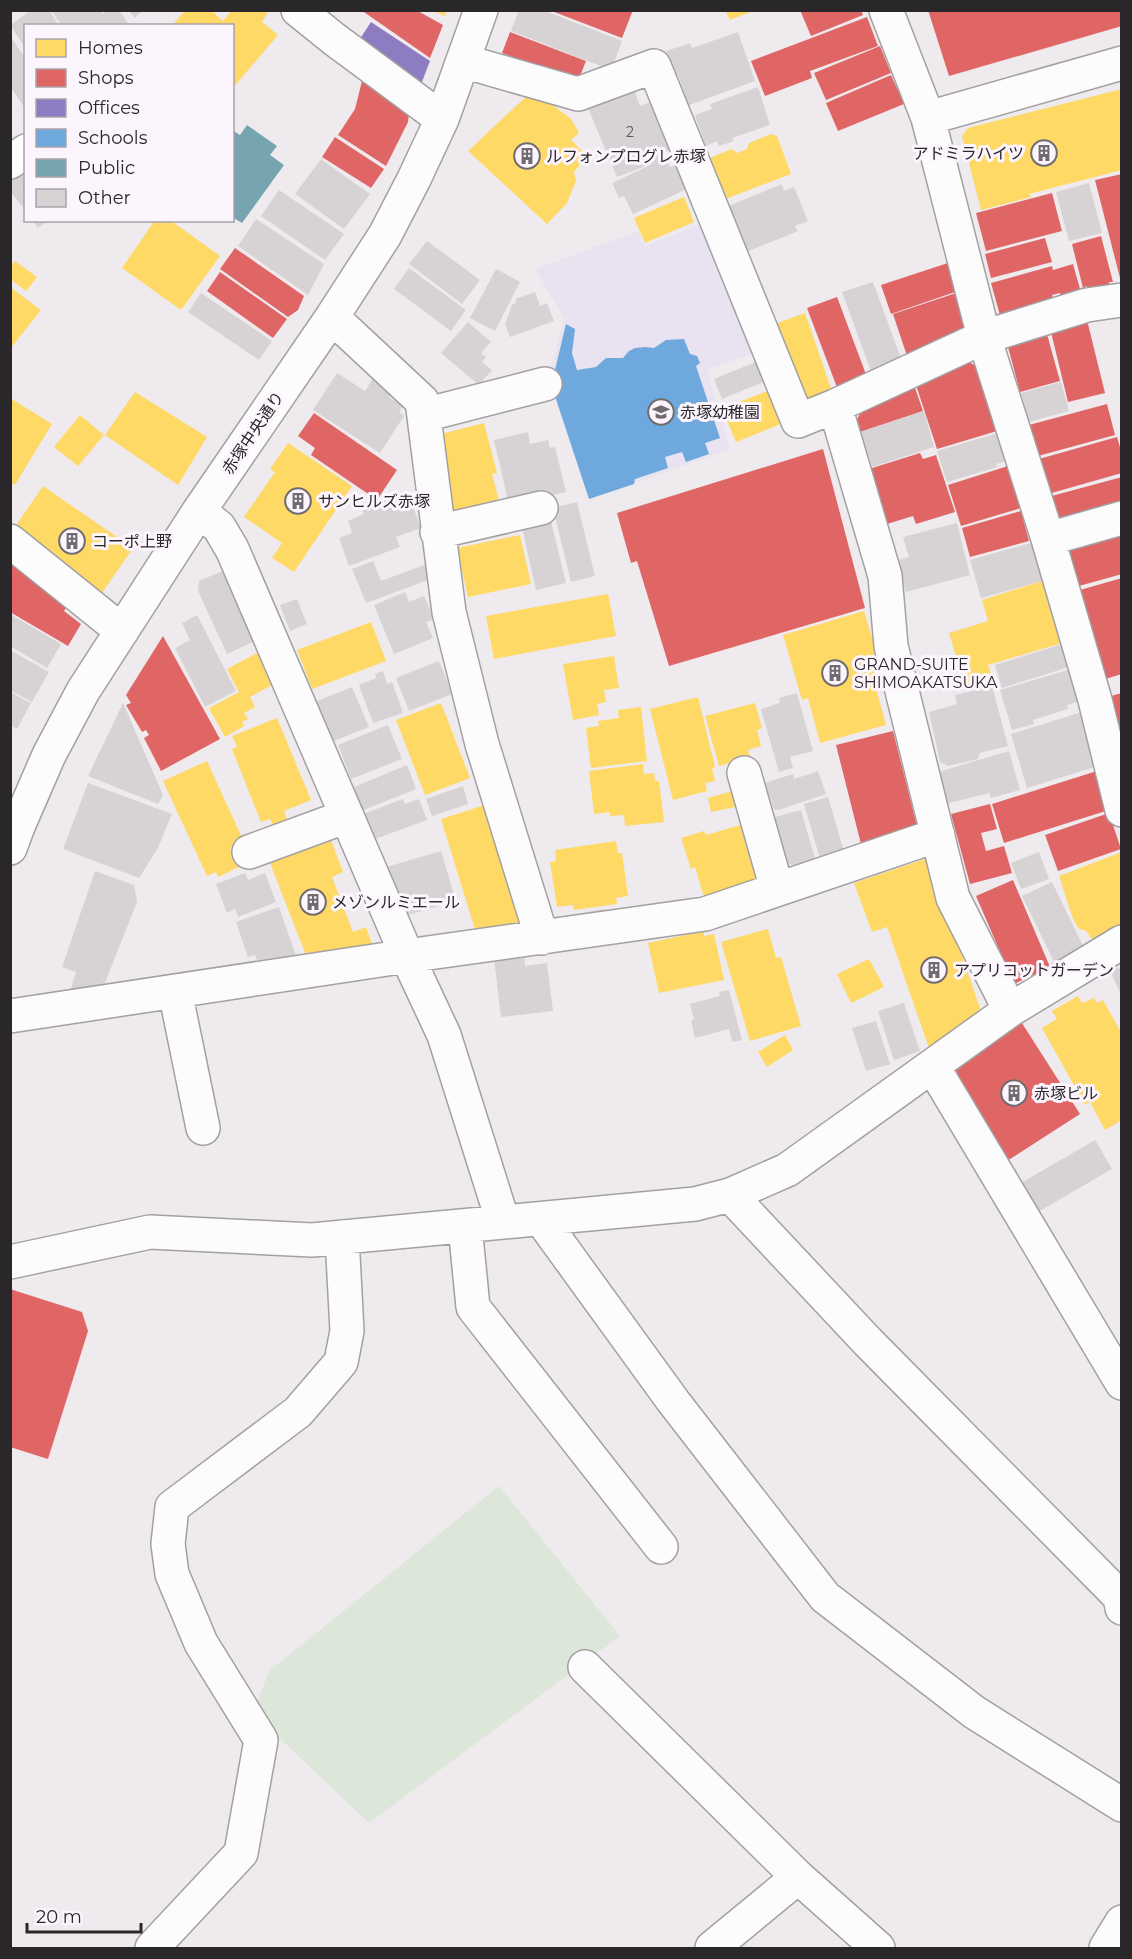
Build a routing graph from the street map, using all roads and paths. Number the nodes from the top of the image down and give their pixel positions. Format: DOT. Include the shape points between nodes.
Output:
graph roads {
  1 [pos="298,10"];
  2 [pos="481,10"];
  3 [pos="886,10"];
  4 [pos="463,61"];
  5 [pos="1122,63"];
  6 [pos="928,117"];
  7 [pos="442,119"];
  8 [pos="24,152"];
  9 [pos="10,162"];
  10 [pos="1122,300"];
  11 [pos="332,317"];
  12 [pos="984,337"];
  13 [pos="545,384"];
  14 [pos="835,406"];
  15 [pos="424,415"];
  16 [pos="541,508"];
  17 [pos="199,511"];
  18 [pos="1122,518"];
  19 [pos="437,532"];
  20 [pos="1048,539"];
  21 [pos="10,541"];
  22 [pos="122,631"];
  23 [pos="744,773"];
  24 [pos="1122,810"];
  25 [pos="347,816"];
  26 [pos="13,831"];
  27 [pos="938,835"];
  28 [pos="249,852"];
  29 [pos="777,889"];
  30 [pos="542,938"];
  31 [pos="1122,942"];
  32 [pos="407,956"];
  33 [pos="175,991"];
  34 [pos="1010,1010"];
  35 [pos="10,1016"];
  36 [pos="933,1067"];
  37 [pos="203,1128"];
  38 [pos="730,1195"];
  39 [pos="541,1219"];
  40 [pos="503,1222"];
  41 [pos="465,1226"];
  42 [pos="342,1237"];
  43 [pos="10,1262"];
  44 [pos="1122,1383"];
  45 [pos="661,1547"];
  46 [pos="1122,1608"];
  47 [pos="585,1667"];
  48 [pos="1122,1805"];
  49 [pos="798,1877"];
  50 [pos="1122,1923"];
  51 [pos="152,1948"];
  52 [pos="712,1948"];
  53 [pos="879,1948"];
  54 [pos="1106,1948"];
  1 -- 7 [label="street"];
  2 -- 4 [label="street, 赤塚中央通り"];
  3 -- 6 [label="street"];
  4 -- 7 [label="street, 赤塚中央通り"];
  4 -- 14 [label="street" via="578,94 654,66 798,421"];
  5 -- 6 [label="street"];
  6 -- 12 [label="street"];
  7 -- 11 [label="street, 赤塚中央通り" via="385,235"];
  8 -- 9 [label="street"];
  10 -- 12 [label="street" via="1087,305"];
  11 -- 15 [label="street" via="422,401"];
  11 -- 17 [label="street, 赤塚中央通り"];
  12 -- 14 [label="street"];
  12 -- 20 [label="street"];
  13 -- 15 [label="street"];
  14 -- 27 [label="street" via="885,576 891,646"];
  15 -- 19 [label="street"];
  16 -- 19 [label="street"];
  17 -- 22 [label="street, 赤塚中央通り"];
  17 -- 25 [label="street" via="219,527 232,549"];
  18 -- 20 [label="street"];
  19 -- 30 [label="street" via="449,612 477,722"];
  20 -- 24 [label="street"];
  21 -- 22 [label="street"];
  22 -- 26 [label="street, 赤塚中央通り" via="83,691"];
  23 -- 29 [label="street"];
  25 -- 28 [label="street"];
  25 -- 32 [label="street"];
  27 -- 29 [label="street"];
  27 -- 34 [label="street" via="953,898"];
  29 -- 30 [label="street" via="705,914"];
  30 -- 32 [label="street"];
  31 -- 34 [label="street"];
  32 -- 33 [label="street"];
  32 -- 40 [label="street" via="444,1035"];
  33 -- 35 [label="street"];
  33 -- 37 [label="street"];
  34 -- 36 [label="street"];
  36 -- 38 [label="street" via="787,1170"];
  36 -- 44 [label="street"];
  38 -- 39 [label="street" via="695,1204"];
  38 -- 46 [label="street" via="868,1342 1120,1598"];
  39 -- 40 [label="street"];
  39 -- 48 [label="street" via="673,1401 825,1597 974,1712"];
  40 -- 41 [label="street"];
  41 -- 42 [label="street"];
  41 -- 45 [label="street" via="473,1307"];
  42 -- 43 [label="street" via="312,1240 150,1232"];
  42 -- 51 [label="street" via="347,1331 341,1362 298,1412 172,1507 168,1544 172,1574 201,1643 261,1740 241,1854"];
  47 -- 49 [label="street"];
  49 -- 52 [label="street"];
  49 -- 53 [label="street"];
  50 -- 54 [label="street"];
}
